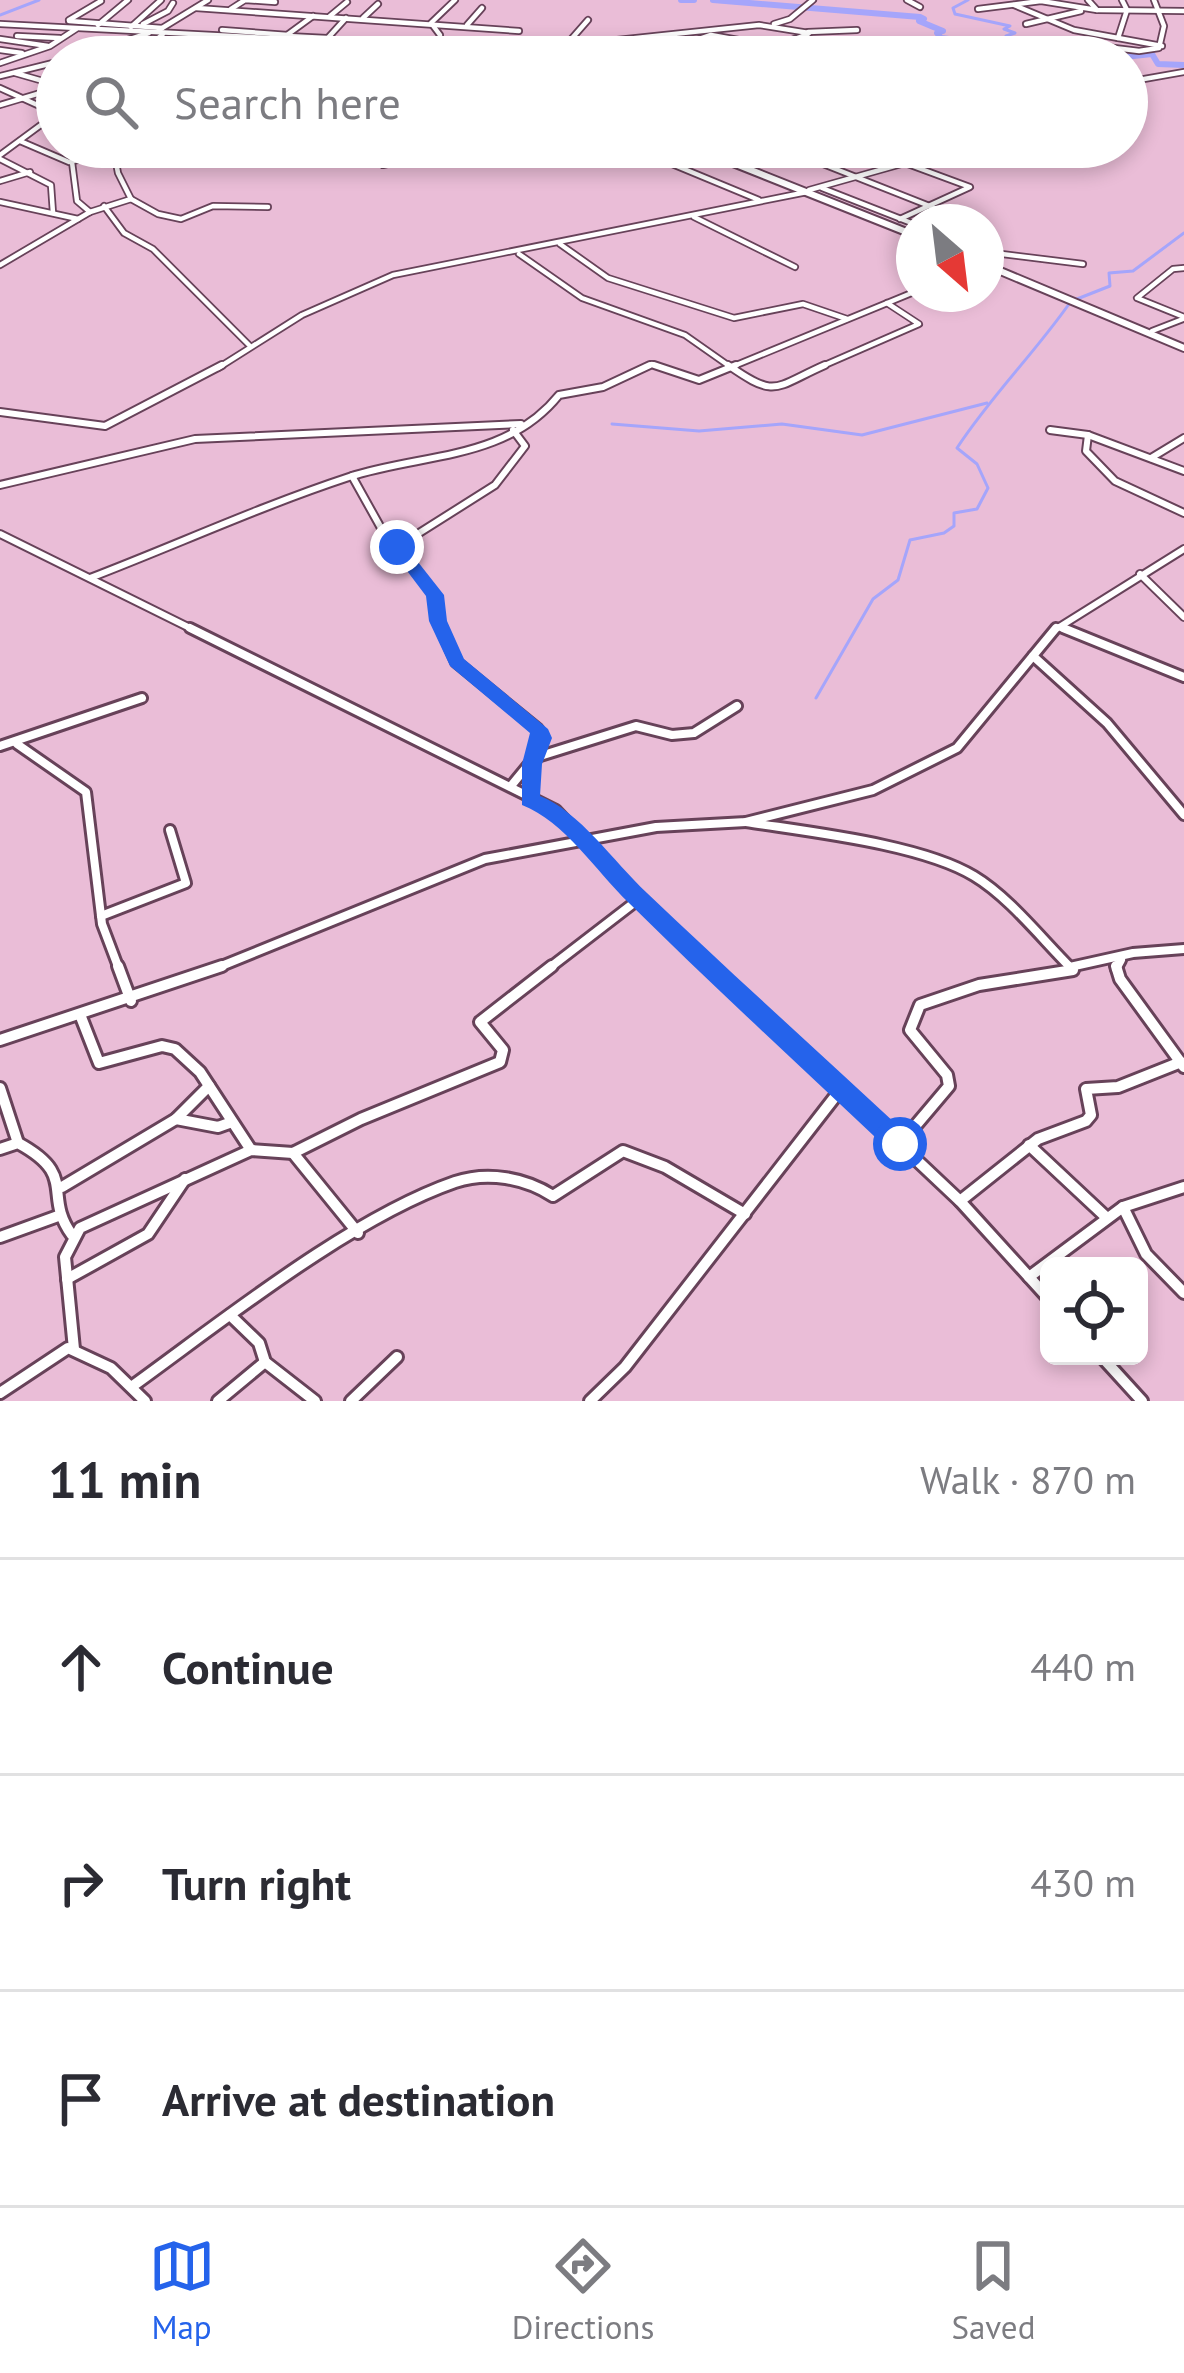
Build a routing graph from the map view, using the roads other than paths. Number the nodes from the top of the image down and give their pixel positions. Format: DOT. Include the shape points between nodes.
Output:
graph roads {
  1 [pos="128,0"];
  2 [pos="146,0"];
  3 [pos="161,0"];
  4 [pos="208,0"];
  5 [pos="454,0"];
  6 [pos="907,0"];
  7 [pos="989,0"];
  8 [pos="1088,0"];
  9 [pos="1122,0"];
  10 [pos="1154,0"];
  11 [pos="101,1"];
  12 [pos="275,1"];
  13 [pos="812,1"];
  14 [pos="347,2"];
  15 [pos="1017,2"];
  16 [pos="172,3"];
  17 [pos="378,4"];
  18 [pos="1004,6"];
  19 [pos="920,7"];
  20 [pos="196,8"];
  21 [pos="306,8"];
  22 [pos="482,8"];
  23 [pos="215,9"];
  24 [pos="978,9"];
  25 [pos="118,10"];
  26 [pos="230,10"];
  27 [pos="1082,10"];
  28 [pos="1097,10"];
  29 [pos="148,11"];
  30 [pos="1127,11"];
  31 [pos="1161,11"];
  32 [pos="1184,11"];
  33 [pos="248,12"];
  34 [pos="267,13"];
  35 [pos="208,14"];
  36 [pos="298,16"];
  37 [pos="313,16"];
  38 [pos="329,17"];
  39 [pos="346,18"];
  40 [pos="362,19"];
  41 [pos="589,20"];
  42 [pos="1043,21"];
  43 [pos="431,23"];
  44 [pos="1026,24"];
  45 [pos="0,25"];
  46 [pos="765,25"];
  47 [pos="466,26"];
  48 [pos="95,27"];
  49 [pos="134,27"];
  50 [pos="76,29"];
  51 [pos="856,30"];
  52 [pos="124,31"];
  53 [pos="162,31"];
  54 [pos="150,32"];
  55 [pos="255,32"];
  56 [pos="612,32"];
  57 [pos="808,32"];
  58 [pos="545,33"];
  59 [pos="17,36"];
  60 [pos="65,36"];
  61 [pos="138,36"];
  62 [pos="157,36"];
  63 [pos="218,36"];
  64 [pos="285,36"];
  65 [pos="329,36"];
  66 [pos="440,36"];
  67 [pos="515,36"];
  68 [pos="543,36"];
  69 [pos="574,36"];
  70 [pos="610,36"];
  71 [pos="662,36"];
  72 [pos="800,36"];
  73 [pos="1109,36"];
  74 [pos="1119,36"];
  75 [pos="36,37"];
  76 [pos="0,39"];
  77 [pos="1148,43"];
  78 [pos="36,44"];
  79 [pos="1162,46"];
  80 [pos="1148,49"];
  81 [pos="0,50"];
  82 [pos="36,51"];
  83 [pos="26,54"];
  84 [pos="1,62"];
  85 [pos="36,67"];
  86 [pos="1184,72"];
  87 [pos="14,73"];
  88 [pos="0,76"];
  89 [pos="1148,78"];
  90 [pos="36,80"];
  91 [pos="0,88"];
  92 [pos="36,94"];
  93 [pos="22,99"];
  94 [pos="0,105"];
  95 [pos="36,105"];
  96 [pos="36,129"];
  97 [pos="20,141"];
  98 [pos="36,147"];
  99 [pos="1,153"];
  100 [pos="73,168"];
  101 [pos="118,168"];
  102 [pos="681,168"];
  103 [pos="749,168"];
  104 [pos="752,168"];
  105 [pos="831,168"];
  106 [pos="888,168"];
  107 [pos="919,168"];
  108 [pos="31,172"];
  109 [pos="855,178"];
  110 [pos="0,181"];
  111 [pos="820,187"];
  112 [pos="809,191"];
  113 [pos="131,199"];
  114 [pos="760,201"];
  115 [pos="0,202"];
  116 [pos="922,204"];
  117 [pos="932,204"];
  118 [pos="104,206"];
  119 [pos="268,207"];
  120 [pos="90,212"];
  121 [pos="53,213"];
  122 [pos="693,216"];
  123 [pos="896,217"];
  124 [pos="78,220"];
  125 [pos="896,223"];
  126 [pos="559,242"];
  127 [pos="518,253"];
  128 [pos="0,254"];
  129 [pos="1004,259"];
  130 [pos="10,260"];
  131 [pos="1083,264"];
  132 [pos="0,265"];
  133 [pos="795,267"];
  134 [pos="1184,268"];
  135 [pos="1004,270"];
  136 [pos="1004,271"];
  137 [pos="896,299"];
  138 [pos="887,303"];
  139 [pos="1184,318"];
  140 [pos="848,320"];
  141 [pos="1152,331"];
  142 [pos="249,345"];
  143 [pos="1184,346"];
  144 [pos="732,367"];
  145 [pos="0,412"];
  146 [pos="517,427"];
  147 [pos="1050,430"];
  148 [pos="1088,435"];
  149 [pos="1184,438"];
  150 [pos="1151,458"];
  151 [pos="1184,471"];
  152 [pos="352,476"];
  153 [pos="0,485"];
  154 [pos="328,486"];
  155 [pos="357,493"];
  156 [pos="1184,513"];
  157 [pos="0,534"];
  158 [pos="397,547"];
  159 [pos="1184,550"];
  160 [pos="1140,574"];
  161 [pos="89,578"];
  162 [pos="1184,617"];
  163 [pos="1058,626"];
  164 [pos="1033,656"];
  165 [pos="1184,677"];
  166 [pos="142,698"];
  167 [pos="737,706"];
  168 [pos="17,744"];
  169 [pos="0,746"];
  170 [pos="535,760"];
  171 [pos="511,786"];
  172 [pos="530,800"];
  173 [pos="1184,815"];
  174 [pos="746,822"];
  175 [pos="170,830"];
  176 [pos="581,842"];
  177 [pos="638,899"];
  178 [pos="101,916"];
  179 [pos="1184,949"];
  180 [pos="1132,953"];
  181 [pos="1116,963"];
  182 [pos="131,1001"];
  183 [pos="81,1017"];
  184 [pos="0,1040"];
  185 [pos="1183,1064"];
  186 [pos="209,1086"];
  187 [pos="0,1088"];
  188 [pos="841,1088"];
  189 [pos="176,1119"];
  190 [pos="232,1122"];
  191 [pos="18,1143"];
  192 [pos="900,1144"];
  193 [pos="1029,1145"];
  194 [pos="0,1149"];
  195 [pos="250,1150"];
  196 [pos="293,1153"];
  197 [pos="185,1178"];
  198 [pos="62,1187"];
  199 [pos="1184,1187"];
  200 [pos="960,1201"];
  201 [pos="1123,1207"];
  202 [pos="746,1214"];
  203 [pos="58,1216"];
  204 [pos="1107,1218"];
  205 [pos="358,1233"];
  206 [pos="72,1235"];
  207 [pos="0,1237"];
  208 [pos="1029,1277"];
  209 [pos="67,1279"];
  210 [pos="1040,1289"];
  211 [pos="1184,1293"];
  212 [pos="230,1315"];
  213 [pos="74,1348"];
  214 [pos="397,1357"];
  215 [pos="265,1362"];
  216 [pos="1109,1365"];
  217 [pos="134,1385"];
  218 [pos="0,1393"];
  219 [pos="145,1401"];
  220 [pos="218,1401"];
  221 [pos="315,1401"];
  222 [pos="351,1401"];
  223 [pos="590,1401"];
  224 [pos="1142,1401"];
  1 -- 25 [label="street"];
  2 -- 3 [label="street"];
  3 -- 29 [label="street"];
  4 -- 20 [label="street"];
  5 -- 43 [label="street"];
  6 -- 19 [label="street"];
  7 -- 18 [label="street"];
  8 -- 28 [label="street"];
  9 -- 30 [label="street"];
  10 -- 31 [label="street"];
  11 -- 48 [label="street" via="68,20"];
  12 -- 26 [label="street" via="245,0"];
  12 -- 34 [label="street"];
  13 -- 46 [label="street"];
  14 -- 38 [label="street"];
  15 -- 18 [label="street"];
  15 -- 27 [label="street"];
  15 -- 42 [label="street"];
  16 -- 49 [label="street"];
  17 -- 40 [label="street"];
  18 -- 24 [label="street"];
  20 -- 23 [label="street"];
  20 -- 53 [label="street"];
  21 -- 36 [label="street"];
  22 -- 47 [label="street"];
  23 -- 26 [label="street"];
  23 -- 35 [label="street"];
  25 -- 29 [label="street"];
  25 -- 48 [label="street"];
  26 -- 33 [label="street"];
  27 -- 28 [label="street"];
  27 -- 42 [label="street"];
  28 -- 30 [label="street"];
  29 -- 49 [label="street"];
  30 -- 31 [label="street"];
  30 -- 74 [label="street"];
  31 -- 32 [label="street"];
  31 -- 79 [label="street"];
  33 -- 34 [label="street"];
  33 -- 55 [label="street" via="222,29"];
  34 -- 36 [label="street"];
  34 -- 55 [label="street" via="275,18"];
  36 -- 37 [label="street"];
  37 -- 38 [label="street"];
  37 -- 64 [label="street"];
  38 -- 39 [label="street"];
  39 -- 40 [label="street"];
  39 -- 65 [label="street"];
  40 -- 43 [label="street"];
  41 -- 69 [label="street"];
  42 -- 44 [label="street"];
  42 -- 73 [label="street"];
  43 -- 47 [label="street"];
  43 -- 66 [label="street"];
  45 -- 48 [label="main road"];
  45 -- 50 [label="main road"];
  46 -- 57 [label="street"];
  46 -- 71 [label="street"];
  47 -- 67 [label="street" via="519,31"];
  48 -- 49 [label="street"];
  48 -- 52 [label="main road"];
  49 -- 52 [label="street"];
  49 -- 53 [label="street"];
  50 -- 54 [label="main road"];
  50 -- 60 [label="street"];
  51 -- 57 [label="street"];
  52 -- 54 [label="main road"];
  53 -- 54 [label="main road"];
  53 -- 62 [label="street"];
  53 -- 63 [label="main road"];
  54 -- 61 [label="street"];
  54 -- 63 [label="main road"];
  55 -- 64 [label="street"];
  56 -- 70 [label="street"];
  57 -- 72 [label="street"];
  58 -- 68 [label="street"];
  59 -- 75 [label="street"];
  63 -- 64 [label="main road"];
  76 -- 78 [label="street"];
  77 -- 79 [label="street"];
  79 -- 80 [label="street"];
  81 -- 83 [label="street"];
  82 -- 83 [label="street"];
  83 -- 84 [label="street"];
  85 -- 87 [label="street"];
  86 -- 89 [label="street"];
  87 -- 88 [label="street"];
  87 -- 90 [label="street"];
  91 -- 93 [label="street"];
  92 -- 93 [label="street"];
  93 -- 94 [label="street"];
  93 -- 95 [label="street"];
  96 -- 97 [label="street"];
  97 -- 98 [label="street"];
  97 -- 99 [label="street"];
  99 -- 108 [label="street"];
  100 -- 120 [label="street" via="76,201"];
  101 -- 113 [label="street"];
  102 -- 114 [label="street"];
  103 -- 112 [label="main road"];
  104 -- 112 [label="main road"];
  105 -- 109 [label="street"];
  106 -- 109 [label="street"];
  107 -- 117 [label="street" via="970,187"];
  108 -- 110 [label="street"];
  108 -- 121 [label="street" via="52,186"];
  109 -- 111 [label="street"];
  109 -- 116 [label="street"];
  111 -- 112 [label="street"];
  111 -- 123 [label="street"];
  112 -- 114 [label="street"];
  112 -- 125 [label="main road"];
  113 -- 118 [label="street"];
  113 -- 119 [label="street" via="185,219 213,206"];
  114 -- 122 [label="street"];
  115 -- 121 [label="street"];
  118 -- 120 [label="street"];
  118 -- 142 [label="street"];
  120 -- 124 [label="street"];
  121 -- 124 [label="street"];
  122 -- 126 [label="street"];
  122 -- 133 [label="street"];
  124 -- 130 [label="street"];
  126 -- 127 [label="street"];
  126 -- 140 [label="street" via="608,278 734,318 803,304"];
  127 -- 142 [label="street" via="382,278"];
  127 -- 144 [label="street" via="582,298 673,330"];
  128 -- 130 [label="street"];
  129 -- 131 [label="street"];
  130 -- 132 [label="street"];
  134 -- 139 [label="street" via="1137,298"];
  135 -- 141 [label="main road"];
  136 -- 143 [label="main road"];
  137 -- 138 [label="street"];
  138 -- 140 [label="street"];
  138 -- 144 [label="street" via="919,324 772,388"];
  139 -- 141 [label="street"];
  140 -- 144 [label="street"];
  141 -- 143 [label="main road"];
  142 -- 145 [label="street" via="106,426"];
  144 -- 146 [label="street" via="694,380 652,364 610,385 559,395"];
  146 -- 152 [label="street" via="477,452"];
  146 -- 153 [label="street" via="195,439"];
  146 -- 158 [label="street" via="525,446 495,484"];
  147 -- 148 [label="street"];
  148 -- 150 [label="street"];
  148 -- 156 [label="street" via="1086,451 1104,473"];
  149 -- 150 [label="street"];
  150 -- 151 [label="street"];
  152 -- 154 [label="street"];
  152 -- 155 [label="street"];
  154 -- 155 [label="street"];
  154 -- 161 [label="street"];
  155 -- 158 [label="street"];
  157 -- 161 [label="street"];
  158 -- 170 [label="street" via="435,595 456,662 538,729"];
  159 -- 160 [label="street"];
  160 -- 162 [label="street"];
  160 -- 163 [label="street"];
  161 -- 171 [label="street"];
  163 -- 164 [label="street"];
  163 -- 165 [label="street"];
  164 -- 173 [label="street" via="1106,723"];
  164 -- 174 [label="street" via="958,748 937,761 873,790"];
  166 -- 168 [label="street"];
  167 -- 170 [label="street" via="694,733 636,726"];
  168 -- 169 [label="street"];
  168 -- 178 [label="street" via="86,792"];
  170 -- 171 [label="street"];
  170 -- 172 [label="street"];
  171 -- 172 [label="street"];
  172 -- 176 [label="street" via="556,810"];
  174 -- 176 [label="street"];
  174 -- 180 [label="street" via="859,840 957,868 978,878 1070,968"];
  175 -- 178 [label="street" via="186,883"];
  176 -- 177 [label="street"];
  176 -- 182 [label="street" via="434,876"];
  177 -- 188 [label="street"];
  177 -- 196 [label="street" via="480,1022 503,1050 500,1062"];
  178 -- 182 [label="street"];
  179 -- 180 [label="street"];
  180 -- 181 [label="street"];
  181 -- 185 [label="street"];
  181 -- 192 [label="street" via="979,985 920,1005 910,1030 949,1086"];
  182 -- 183 [label="street"];
  183 -- 184 [label="street"];
  183 -- 186 [label="street" via="99,1064 168,1045"];
  185 -- 193 [label="street" via="1118,1087 1086,1089 1086,1121"];
  186 -- 189 [label="street"];
  186 -- 190 [label="street"];
  187 -- 191 [label="street"];
  188 -- 192 [label="street"];
  188 -- 202 [label="street"];
  189 -- 190 [label="street"];
  189 -- 198 [label="street"];
  190 -- 195 [label="street"];
  191 -- 194 [label="street"];
  191 -- 198 [label="street" via="46,1158"];
  192 -- 200 [label="street"];
  193 -- 200 [label="street"];
  193 -- 204 [label="street"];
  195 -- 196 [label="street"];
  195 -- 197 [label="street"];
  196 -- 205 [label="street"];
  197 -- 206 [label="street"];
  197 -- 209 [label="street" via="148,1234"];
  198 -- 203 [label="street"];
  199 -- 201 [label="street"];
  200 -- 208 [label="street"];
  201 -- 204 [label="street"];
  201 -- 211 [label="street" via="1146,1254"];
  202 -- 205 [label="street" via="623,1151 553,1196 533,1181 472,1177"];
  202 -- 223 [label="street"];
  203 -- 206 [label="street"];
  203 -- 207 [label="street"];
  204 -- 208 [label="street"];
  205 -- 212 [label="street"];
  206 -- 209 [label="street"];
  208 -- 210 [label="street"];
  209 -- 213 [label="street"];
  212 -- 215 [label="street" via="259,1343"];
  212 -- 217 [label="street"];
  213 -- 217 [label="street"];
  213 -- 218 [label="street"];
  214 -- 222 [label="street"];
  215 -- 220 [label="street"];
  215 -- 221 [label="street"];
  216 -- 224 [label="street"];
  217 -- 219 [label="street"];
}
